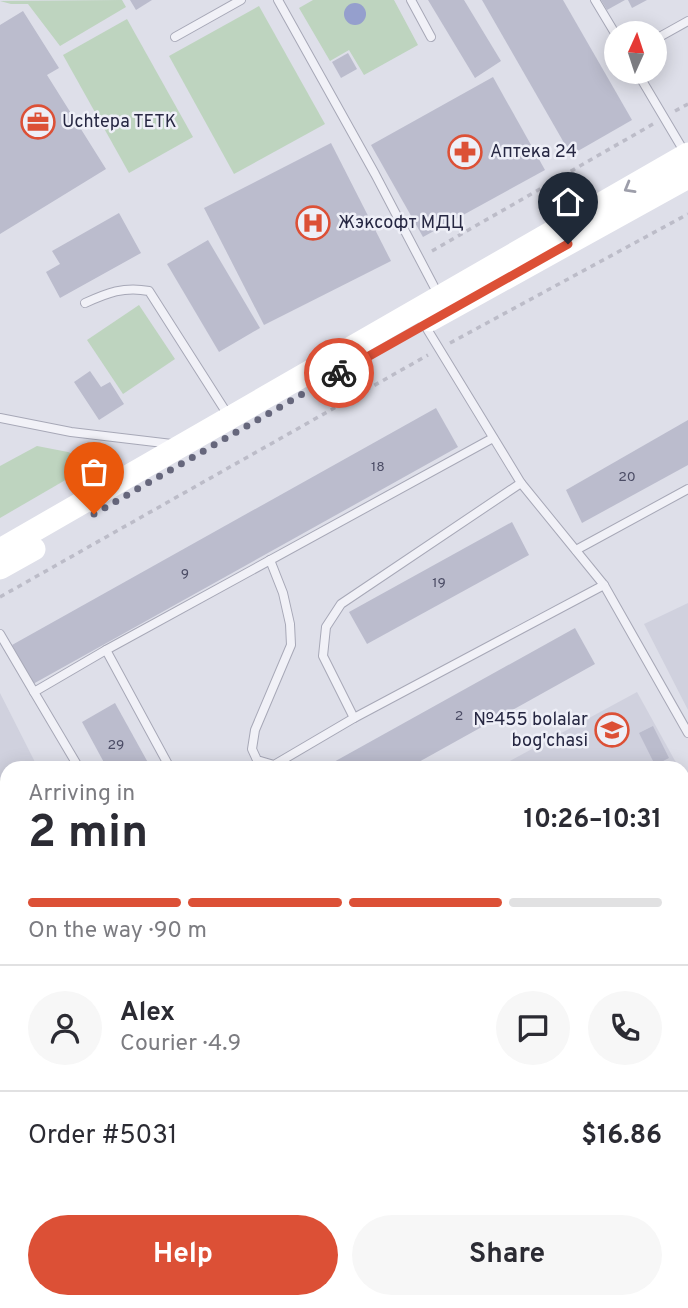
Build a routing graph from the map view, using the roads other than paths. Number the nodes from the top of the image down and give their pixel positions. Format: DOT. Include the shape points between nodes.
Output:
graph roads {
  1 [pos="241,0"];
  2 [pos="278,0"];
  3 [pos="411,0"];
  4 [pos="596,0"];
  5 [pos="688,20"];
  6 [pos="608,21"];
  7 [pos="667,32"];
  8 [pos="175,37"];
  9 [pos="431,37"];
  10 [pos="644,84"];
  11 [pos="687,162"];
  12 [pos="439,298"];
  13 [pos="85,303"];
  14 [pos="424,324"];
  15 [pos="0,418"];
  16 [pos="229,418"];
  17 [pos="493,438"];
  18 [pos="182,445"];
  19 [pos="521,483"];
  20 [pos="688,489"];
  21 [pos="0,550"];
  22 [pos="576,550"];
  23 [pos="270,560"];
  24 [pos="0,568"];
  25 [pos="604,585"];
  26 [pos="0,634"];
  27 [pos="106,650"];
  28 [pos="34,692"];
  29 [pos="354,718"];
  30 [pos="688,733"];
  31 [pos="75,761"];
  32 [pos="166,761"];
  33 [pos="260,761"];
  34 [pos="281,761"];
  1 -- 8 [label="lane"];
  2 -- 12 [label="lane"];
  3 -- 9 [label="lane"];
  4 -- 6 [label="lane"];
  5 -- 7 [label="lane"];
  10 -- 11 [label="lane"];
  11 -- 12 [label="main road, one-way"];
  11 -- 14 [label="main road"];
  12 -- 16 [label="main road"];
  13 -- 16 [label="lane" via="116,290 149,291"];
  14 -- 17 [label="lane"];
  14 -- 24 [label="main road"];
  15 -- 18 [label="lane"];
  16 -- 18 [label="main road"];
  17 -- 19 [label="lane"];
  17 -- 23 [label="lane"];
  18 -- 21 [label="main road"];
  19 -- 22 [label="lane"];
  19 -- 29 [label="lane" via="341,604 326,627 323,656"];
  20 -- 22 [label="lane"];
  22 -- 25 [label="lane"];
  23 -- 27 [label="lane"];
  23 -- 33 [label="lane" via="283,593 291,645 255,730 252,749"];
  25 -- 29 [label="lane"];
  25 -- 30 [label="lane"];
  26 -- 28 [label="lane"];
  27 -- 28 [label="lane"];
  27 -- 32 [label="lane"];
  28 -- 31 [label="lane"];
  29 -- 34 [label="lane"];
}
